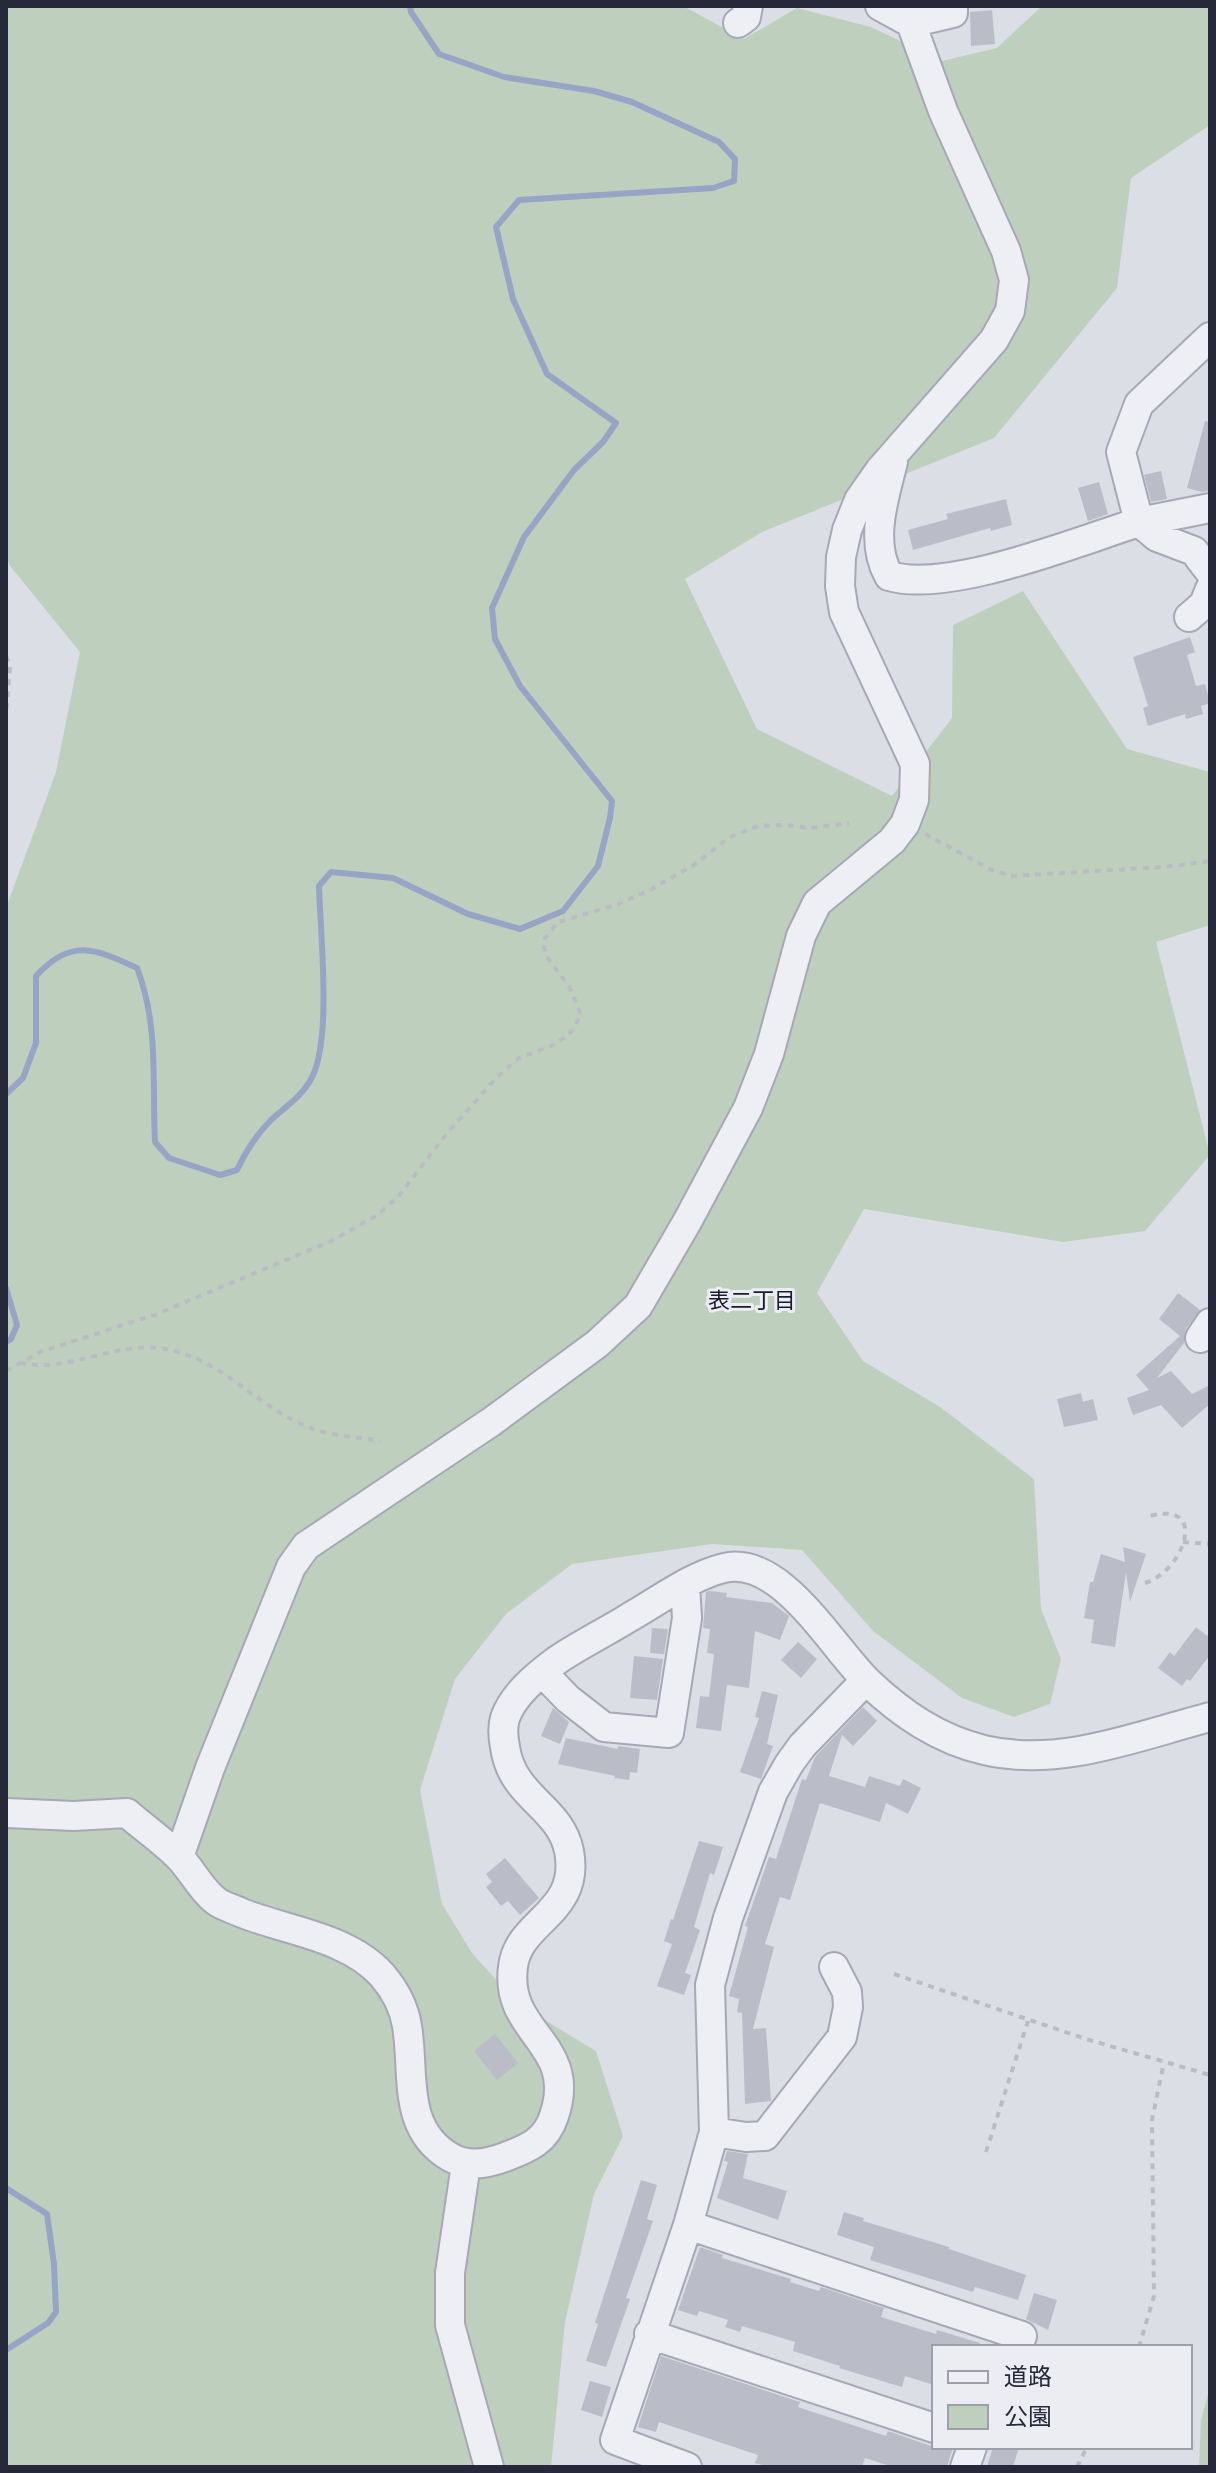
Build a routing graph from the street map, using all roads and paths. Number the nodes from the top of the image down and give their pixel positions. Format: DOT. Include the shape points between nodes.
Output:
graph roads {
  1 [pos="880,6"];
  2 [pos="953,6"];
  3 [pos="911,23"];
  4 [pos="1206,347"];
  5 [pos="895,454"];
  6 [pos="1210,508"];
  7 [pos="1139,522"];
  8 [pos="1210,572"];
  9 [pos="1210,589"];
  10 [pos="1189,617"];
  11 [pos="6,656"];
  12 [pos="6,714"];
  13 [pos="849,823"];
  14 [pos="905,824"];
  15 [pos="1210,861"];
  16 [pos="20,1363"];
  17 [pos="6,1371"];
  18 [pos="380,1441"];
  19 [pos="1150,1516"];
  20 [pos="1183,1542"];
  21 [pos="1210,1544"];
  22 [pos="1145,1583"];
  23 [pos="685,1584"];
  24 [pos="542,1672"];
  25 [pos="866,1680"];
  26 [pos="1210,1717"];
  27 [pos="6,1813"];
  28 [pos="179,1857"];
  29 [pos="834,1967"];
  30 [pos="894,1974"];
  31 [pos="1028,2020"];
  32 [pos="1164,2062"];
  33 [pos="1210,2075"];
  34 [pos="714,2132"];
  35 [pos="986,2152"];
  36 [pos="466,2164"];
  37 [pos="688,2225"];
  38 [pos="649,2334"];
  39 [pos="1019,2345"];
  40 [pos="1140,2345"];
  41 [pos="932,2427"];
  42 [pos="1086,2449"];
  43 [pos="489,2467"];
  44 [pos="687,2467"];
  45 [pos="1077,2467"];
  1 -- 3 [label="street"];
  2 -- 3 [label="street" via="953,13"];
  3 -- 5 [label="street" via="1014,280 1010,311 994,340"];
  4 -- 7 [label="street" via="1139,404 1121,452"];
  5 -- 7 [label="street" via="878,542 889,576 905,581 964,576"];
  5 -- 14 [label="street" via="859,500 841,557 840,586 848,625 915,764 914,800"];
  6 -- 7 [label="street"];
  7 -- 8 [label="street" via="1157,537 1194,551"];
  9 -- 10 [label="street" via="1204,604"];
  11 -- 12 [label="path"];
  13 -- 16 [label="path" via="758,826 730,837 652,889 558,922 544,947 581,1015 571,1032 556,1044 519,1058 496,1078 398,1197 376,1216 329,1242 157,1314"];
  14 -- 15 [label="path" via="1011,876"];
  14 -- 28 [label="street" via="817,903 801,936 769,1054 748,1108 638,1306 597,1344 491,1422 306,1546 291,1567"];
  16 -- 17 [label="path"];
  16 -- 18 [label="path" via="65,1363 122,1348 167,1349 198,1358 309,1428"];
  19 -- 20 [label="path" via="1176,1514 1183,1521"];
  20 -- 21 [label="path"];
  20 -- 22 [label="path" via="1167,1573"];
  23 -- 24 [label="street"];
  23 -- 24 [label="street" via="687,1618 669,1733 604,1727"];
  23 -- 25 [label="street" via="727,1567 763,1573 777,1581"];
  24 -- 36 [label="street" via="514,1701 506,1716 504,1743 512,1775 563,1832 570,1873 563,1898 518,1949 512,1973 516,2006 557,2066 559,2102 549,2131 539,2142 495,2161"];
  25 -- 26 [label="street" via="929,1730 983,1750 1015,1754 1078,1752"];
  25 -- 34 [label="street" via="789,1764 773,1792 728,1918 710,1985"];
  27 -- 28 [label="street" via="127,1813"];
  28 -- 36 [label="street" via="216,1902 320,1938 381,1974 400,2001 407,2024 416,2120 436,2146"];
  29 -- 34 [label="street" via="847,1992 842,2037 765,2136"];
  30 -- 31 [label="path"];
  31 -- 32 [label="path"];
  31 -- 35 [label="path"];
  32 -- 33 [label="path"];
  32 -- 40 [label="path" via="1152,2120 1154,2296"];
  34 -- 37 [label="street"];
  36 -- 43 [label="street" via="450,2273 450,2325"];
  37 -- 38 [label="street"];
  37 -- 39 [label="street" via="1022,2336"];
  38 -- 41 [label="street"];
  38 -- 44 [label="street" via="615,2440"];
  42 -- 45 [label="path"];
}
